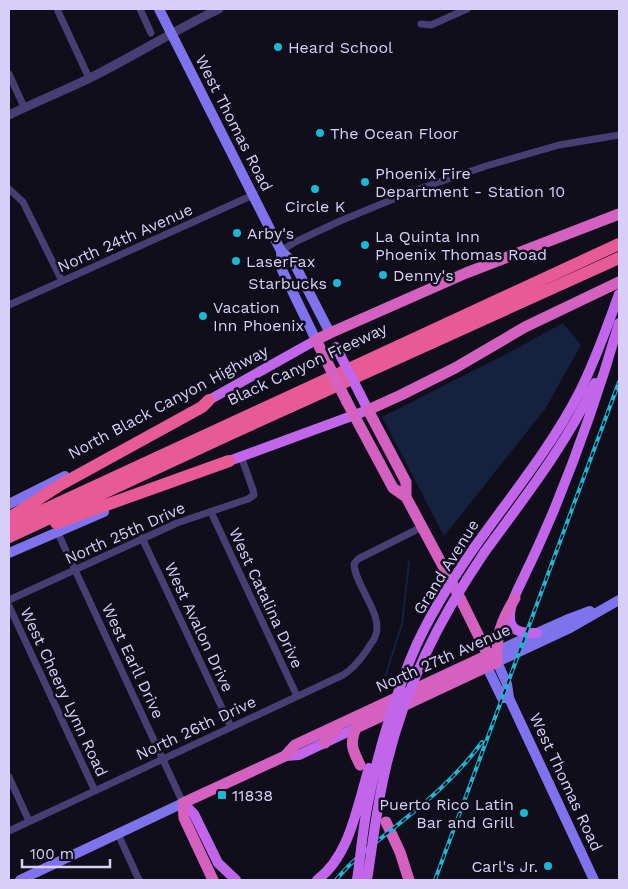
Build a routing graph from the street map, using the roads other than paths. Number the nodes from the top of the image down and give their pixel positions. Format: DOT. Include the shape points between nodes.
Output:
graph roads {
  1 [pos="57,9"];
  2 [pos="140,9"];
  3 [pos="159,9"];
  4 [pos="219,9"];
  5 [pos="467,9"];
  6 [pos="422,24"];
  7 [pos="151,33"];
  8 [pos="170,34"];
  9 [pos="9,74"];
  10 [pos="89,78"];
  11 [pos="24,108"];
  12 [pos="9,115"];
  13 [pos="619,135"];
  14 [pos="9,189"];
  15 [pos="253,195"];
  16 [pos="619,214"];
  17 [pos="619,238"];
  18 [pos="619,244"];
  19 [pos="281,251"];
  20 [pos="619,258"];
  21 [pos="62,281"];
  22 [pos="619,282"];
  23 [pos="619,296"];
  24 [pos="9,305"];
  25 [pos="619,323"];
  26 [pos="330,333"];
  27 [pos="316,340"];
  28 [pos="209,400"];
  29 [pos="368,410"];
  30 [pos="354,415"];
  31 [pos="242,456"];
  32 [pos="229,460"];
  33 [pos="406,497"];
  34 [pos="9,504"];
  35 [pos="211,512"];
  36 [pos="9,518"];
  37 [pos="9,526"];
  38 [pos="422,528"];
  39 [pos="57,531"];
  40 [pos="9,538"];
  41 [pos="142,538"];
  42 [pos="9,553"];
  43 [pos="75,570"];
  44 [pos="515,598"];
  45 [pos="9,600"];
  46 [pos="619,600"];
  47 [pos="9,606"];
  48 [pos="537,633"];
  49 [pos="492,659"];
  50 [pos="410,660"];
  51 [pos="297,696"];
  52 [pos="357,715"];
  53 [pos="231,727"];
  54 [pos="356,728"];
  55 [pos="325,743"];
  56 [pos="285,756"];
  57 [pos="162,759"];
  58 [pos="360,765"];
  59 [pos="9,777"];
  60 [pos="95,791"];
  61 [pos="183,804"];
  62 [pos="29,821"];
  63 [pos="386,822"];
  64 [pos="9,831"];
  65 [pos="118,834"];
  66 [pos="20,880"];
  67 [pos="139,880"];
  68 [pos="213,880"];
  69 [pos="236,880"];
  70 [pos="317,880"];
  71 [pos="357,880"];
  72 [pos="367,880"];
  73 [pos="409,880"];
  74 [pos="594,880"];
  1 -- 10 [label="street"];
  2 -- 7 [label="street"];
  3 -- 8 [label="main road, West Thomas Road"];
  4 -- 8 [label="street"];
  5 -- 6 [label="street" via="430,25"];
  8 -- 10 [label="street"];
  8 -- 15 [label="main road, West Thomas Road"];
  9 -- 11 [label="street"];
  10 -- 11 [label="street"];
  11 -- 12 [label="street"];
  13 -- 19 [label="street" via="559,145 413,191 340,221"];
  14 -- 21 [label="street" via="23,202"];
  15 -- 19 [label="main road, West Thomas Road"];
  15 -- 21 [label="street, North 24th Avenue"];
  16 -- 26 [label="highway, North Black Canyon Highway" via="466,273"];
  17 -- 36 [label="highway, Black Canyon Freeway"];
  18 -- 37 [label="highway"];
  19 -- 26 [label="main road, West Thomas Road" via="294,263"];
  19 -- 27 [label="main road, West Thomas Road" via="282,270"];
  20 -- 40 [label="highway, Black Canyon Freeway"];
  21 -- 24 [label="street, North 24th Avenue"];
  22 -- 29 [label="highway" via="525,327 455,368"];
  23 -- 50 [label="main road, Grand Avenue, bridge" via="587,376 569,411 474,548"];
  25 -- 44 [label="main road" via="576,453"];
  25 -- 72 [label="main road, Grand Avenue, bridge" via="599,374 568,435 458,592 420,662 395,732 381,788"];
  26 -- 27 [label="highway, North Black Canyon Highway"];
  26 -- 29 [label="main road, West Thomas Road, bridge"];
  27 -- 28 [label="main road, North Black Canyon Highway"];
  27 -- 30 [label="highway, West Thomas Road, bridge"];
  28 -- 34 [label="main road, North Black Canyon Highway" via="195,404"];
  28 -- 36 [label="highway" via="202,407 60,485"];
  29 -- 30 [label="main road"];
  29 -- 33 [label="highway, West Thomas Road" via="406,482"];
  30 -- 31 [label="main road"];
  30 -- 33 [label="highway, West Thomas Road" via="393,488"];
  31 -- 32 [label="main road"];
  31 -- 35 [label="street, North 25th Drive" via="254,495"];
  32 -- 39 [label="main road"];
  32 -- 40 [label="highway" via="32,534"];
  33 -- 38 [label="highway, West Thomas Road"];
  35 -- 41 [label="street, North 25th Drive"];
  35 -- 51 [label="street, West Catalina Drive"];
  38 -- 49 [label="highway, West Thomas Road"];
  38 -- 51 [label="street, North 26th Drive" via="358,559 354,564 372,610 376,637 352,669"];
  39 -- 42 [label="main road"];
  39 -- 43 [label="street, West Earll Drive"];
  41 -- 43 [label="street, North 25th Drive"];
  41 -- 53 [label="street, West Avalon Drive"];
  43 -- 45 [label="street, North 25th Drive"];
  43 -- 57 [label="street, West Earll Drive"];
  44 -- 48 [label="main road" via="510,616 512,626 519,631"];
  44 -- 49 [label="highway" via="498,634"];
  46 -- 48 [label="main road, North 27th Avenue"];
  46 -- 49 [label="main road, North 27th Avenue" via="570,628"];
  47 -- 60 [label="street, West Cheery Lynn Road"];
  48 -- 49 [label="main road, North 27th Avenue"];
  49 -- 52 [label="highway, North 27th Avenue"];
  49 -- 54 [label="highway, North 27th Avenue"];
  49 -- 74 [label="main road, West Thomas Road" via="502,698 509,698"];
  50 -- 70 [label="main road, bridge" via="394,692 344,845 335,864"];
  50 -- 71 [label="main road, Grand Avenue, bridge" via="374,773"];
  51 -- 53 [label="street, North 26th Drive"];
  52 -- 55 [label="highway" via="330,734"];
  52 -- 56 [label="highway, North 27th Avenue" via="296,745"];
  53 -- 57 [label="street, North 26th Drive"];
  54 -- 55 [label="main road, North 27th Avenue"];
  54 -- 58 [label="highway" via="351,745"];
  55 -- 56 [label="main road, North 27th Avenue" via="299,755"];
  56 -- 61 [label="highway, North 27th Avenue"];
  57 -- 60 [label="street, North 26th Drive"];
  57 -- 61 [label="street, West Earll Drive"];
  59 -- 62 [label="street"];
  60 -- 62 [label="street, North 26th Drive"];
  61 -- 65 [label="main road, North 27th Avenue"];
  61 -- 68 [label="highway" via="184,818"];
  61 -- 69 [label="main road" via="194,814 218,863"];
  62 -- 64 [label="street, North 26th Drive"];
  63 -- 73 [label="highway"];
  65 -- 66 [label="main road, North 27th Avenue"];
  65 -- 67 [label="street"];
}
